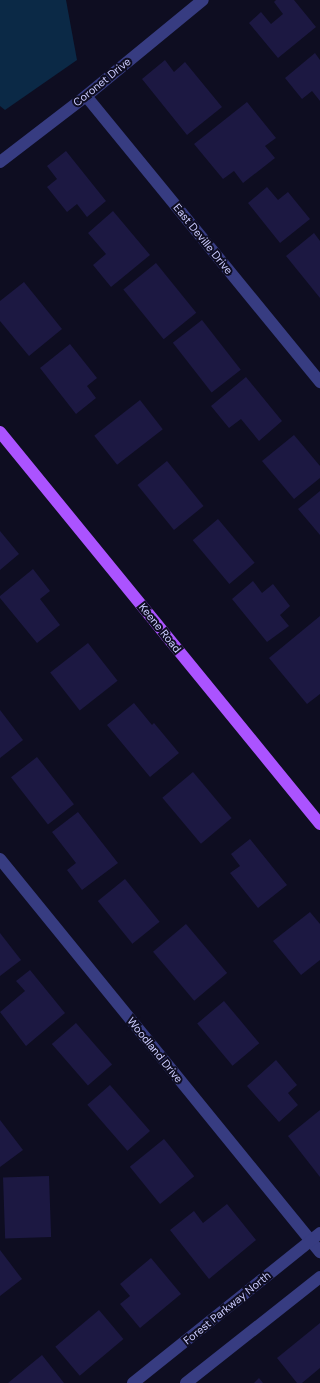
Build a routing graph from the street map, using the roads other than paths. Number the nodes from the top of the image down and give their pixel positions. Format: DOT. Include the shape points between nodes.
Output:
graph roads {
  1 [pos="203,0"];
  2 [pos="86,96"];
  3 [pos="0,162"];
  4 [pos="320,382"];
  5 [pos="0,432"];
  6 [pos="320,824"];
  7 [pos="0,859"];
  8 [pos="315,1237"];
  9 [pos="320,1252"];
  10 [pos="320,1277"];
  11 [pos="133,1383"];
  12 [pos="186,1383"];
  1 -- 2 [label="street, Coronet Drive"];
  2 -- 3 [label="street, Coronet Drive"];
  2 -- 4 [label="street, East Deville Drive"];
  5 -- 6 [label="main road, Keene Road"];
  7 -- 8 [label="street, Woodland Drive"];
  8 -- 9 [label="street, Woodland Drive"];
  8 -- 11 [label="street, Forest Parkway North"];
  10 -- 12 [label="street"];
}
